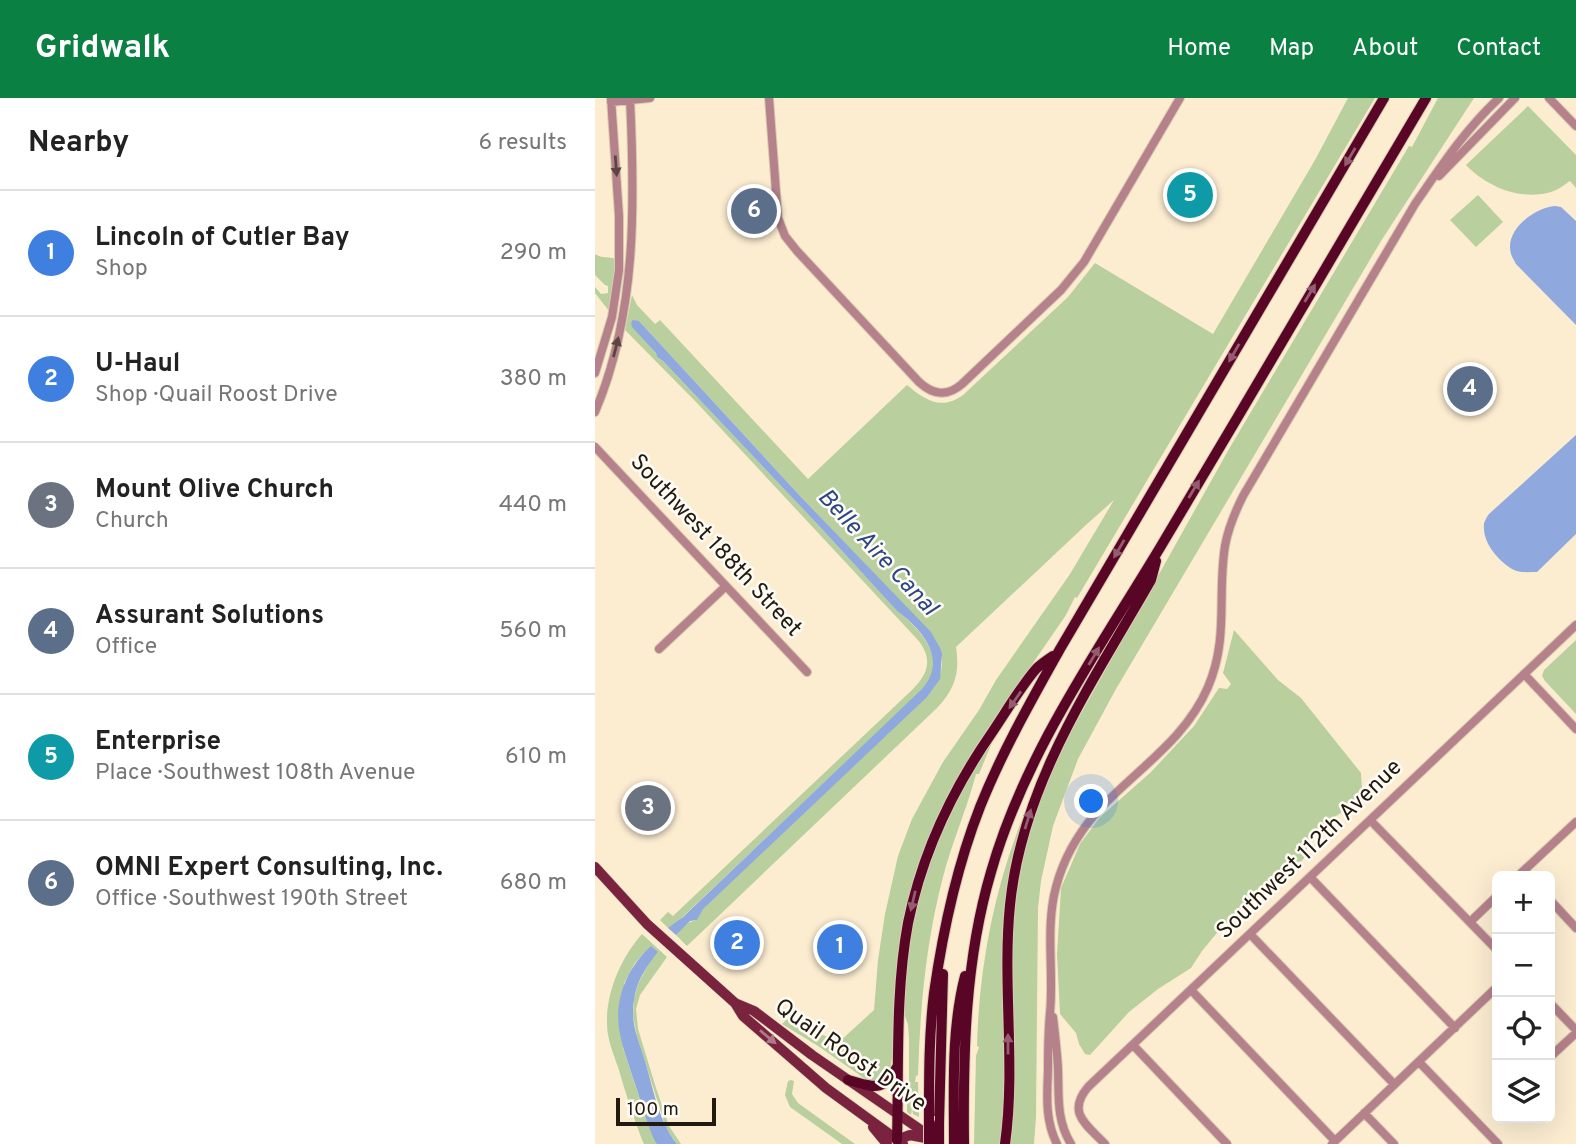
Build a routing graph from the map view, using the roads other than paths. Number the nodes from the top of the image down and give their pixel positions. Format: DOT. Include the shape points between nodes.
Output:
graph roads {
  1 [pos="650,98"];
  2 [pos="769,98"];
  3 [pos="1180,98"];
  4 [pos="1384,98"];
  5 [pos="1426,98"];
  6 [pos="1499,98"];
  7 [pos="1515,98"];
  8 [pos="1549,98"];
  9 [pos="630,99"];
  10 [pos="611,100"];
  11 [pos="1484,113"];
  12 [pos="1491,121"];
  13 [pos="1576,126"];
  14 [pos="1425,190"];
  15 [pos="595,373"];
  16 [pos="595,412"];
  17 [pos="595,447"];
  18 [pos="1159,548"];
  19 [pos="726,586"];
  20 [pos="1576,625"];
  21 [pos="659,649"];
  22 [pos="1060,649"];
  23 [pos="807,672"];
  24 [pos="1524,674"];
  25 [pos="1576,729"];
  26 [pos="1370,820"];
  27 [pos="1576,822"];
  28 [pos="595,867"];
  29 [pos="1527,871"];
  30 [pos="1310,877"];
  31 [pos="1492,901"];
  32 [pos="1555,905"];
  33 [pos="1470,922"];
  34 [pos="1576,928"];
  35 [pos="1251,934"];
  36 [pos="1492,945"];
  37 [pos="942,946"];
  38 [pos="1191,990"];
  39 [pos="1492,992"];
  40 [pos="1051,1001"];
  41 [pos="735,1003"];
  42 [pos="1555,1008"];
  43 [pos="1455,1028"];
  44 [pos="1576,1031"];
  45 [pos="1133,1045"];
  46 [pos="1555,1053"];
  47 [pos="1419,1062"];
  48 [pos="898,1065"];
  49 [pos="848,1080"];
  50 [pos="1394,1084"];
  51 [pos="1058,1108"];
  52 [pos="1047,1110"];
  53 [pos="1364,1113"];
  54 [pos="898,1114"];
  55 [pos="961,1136"];
  56 [pos="1334,1142"];
  57 [pos="896,1143"];
  58 [pos="936,1143"];
  59 [pos="1068,1143"];
  60 [pos="954,1144"];
  61 [pos="1005,1144"];
  62 [pos="1057,1144"];
  63 [pos="1105,1144"];
  64 [pos="1227,1144"];
  65 [pos="1394,1144"];
  66 [pos="1498,1144"];
  1 -- 9 [label="street"];
  2 -- 3 [label="street" via="777,212 785,236 919,382 940,394 962,384 1073,276"];
  4 -- 22 [label="highway, one-way"];
  18 -- 5 [label="highway, one-way"];
  6 -- 11 [label="street"];
  7 -- 12 [label="street"];
  8 -- 13 [label="street"];
  9 -- 10 [label="street"];
  16 -- 9 [label="street, one-way" via="620,330 630,269"];
  10 -- 15 [label="street, one-way" via="619,270 608,334"];
  11 -- 12 [label="street"];
  11 -- 14 [label="street"];
  12 -- 14 [label="street"];
  14 -- 40 [label="street" via="1289,416 1231,523 1219,654 1202,700 1176,737 1092,818 1065,861 1051,914"];
  17 -- 19 [label="street, Southwest 188th Street"];
  55 -- 18 [label="highway, one-way" via="955,1053 958,1001 999,847 1026,778 1060,713"];
  61 -- 18 [label="highway, one-way" via="1008,929 1022,838 1044,773 1151,580"];
  19 -- 21 [label="street"];
  19 -- 23 [label="street, Southwest 188th Street"];
  20 -- 24 [label="street, Southwest 112th Avenue"];
  22 -- 37 [label="highway" via="1010,740 981,806"];
  22 -- 48 [label="highway, one-way" via="1036,670 986,742 933,837 906,940"];
  24 -- 25 [label="street"];
  24 -- 26 [label="street, Southwest 112th Avenue"];
  26 -- 30 [label="street, Southwest 112th Avenue"];
  26 -- 33 [label="street"];
  27 -- 29 [label="street"];
  28 -- 41 [label="main road, Quail Roost Drive" via="647,925"];
  30 -- 35 [label="street, Southwest 112th Avenue"];
  30 -- 43 [label="street"];
  31 -- 33 [label="street"];
  32 -- 34 [label="street"];
  33 -- 36 [label="street"];
  35 -- 38 [label="street, Southwest 112th Avenue"];
  35 -- 50 [label="street"];
  37 -- 58 [label="highway, bridge"];
  37 -- 58 [label="highway, bridge" via="932,1018 929,1116"];
  38 -- 45 [label="street, Southwest 112th Avenue"];
  38 -- 56 [label="street"];
  39 -- 43 [label="street"];
  40 -- 51 [label="street"];
  40 -- 52 [label="street"];
  41 -- 49 [label="main road, Quail Roost Drive" via="754,1011"];
  41 -- 57 [label="main road, Quail Roost Drive, one-way" via="743,1016"];
  42 -- 44 [label="street"];
  43 -- 47 [label="street"];
  44 -- 46 [label="street"];
  45 -- 63 [label="street, Southwest 112th Avenue" via="1079,1099 1084,1122"];
  45 -- 64 [label="street"];
  47 -- 50 [label="street"];
  47 -- 66 [label="street"];
  48 -- 49 [label="highway" via="889,1080 878,1086"];
  48 -- 54 [label="highway"];
  49 -- 54 [label="main road, Quail Roost Drive"];
  50 -- 53 [label="street"];
  51 -- 52 [label="street"];
  51 -- 59 [label="street"];
  52 -- 62 [label="street"];
  53 -- 56 [label="street"];
  53 -- 65 [label="street"];
  54 -- 57 [label="highway"];
  54 -- 58 [label="main road, Quail Roost Drive"];
  55 -- 60 [label="highway"];
  57 -- 58 [label="main road" via="911,1135"];
}
